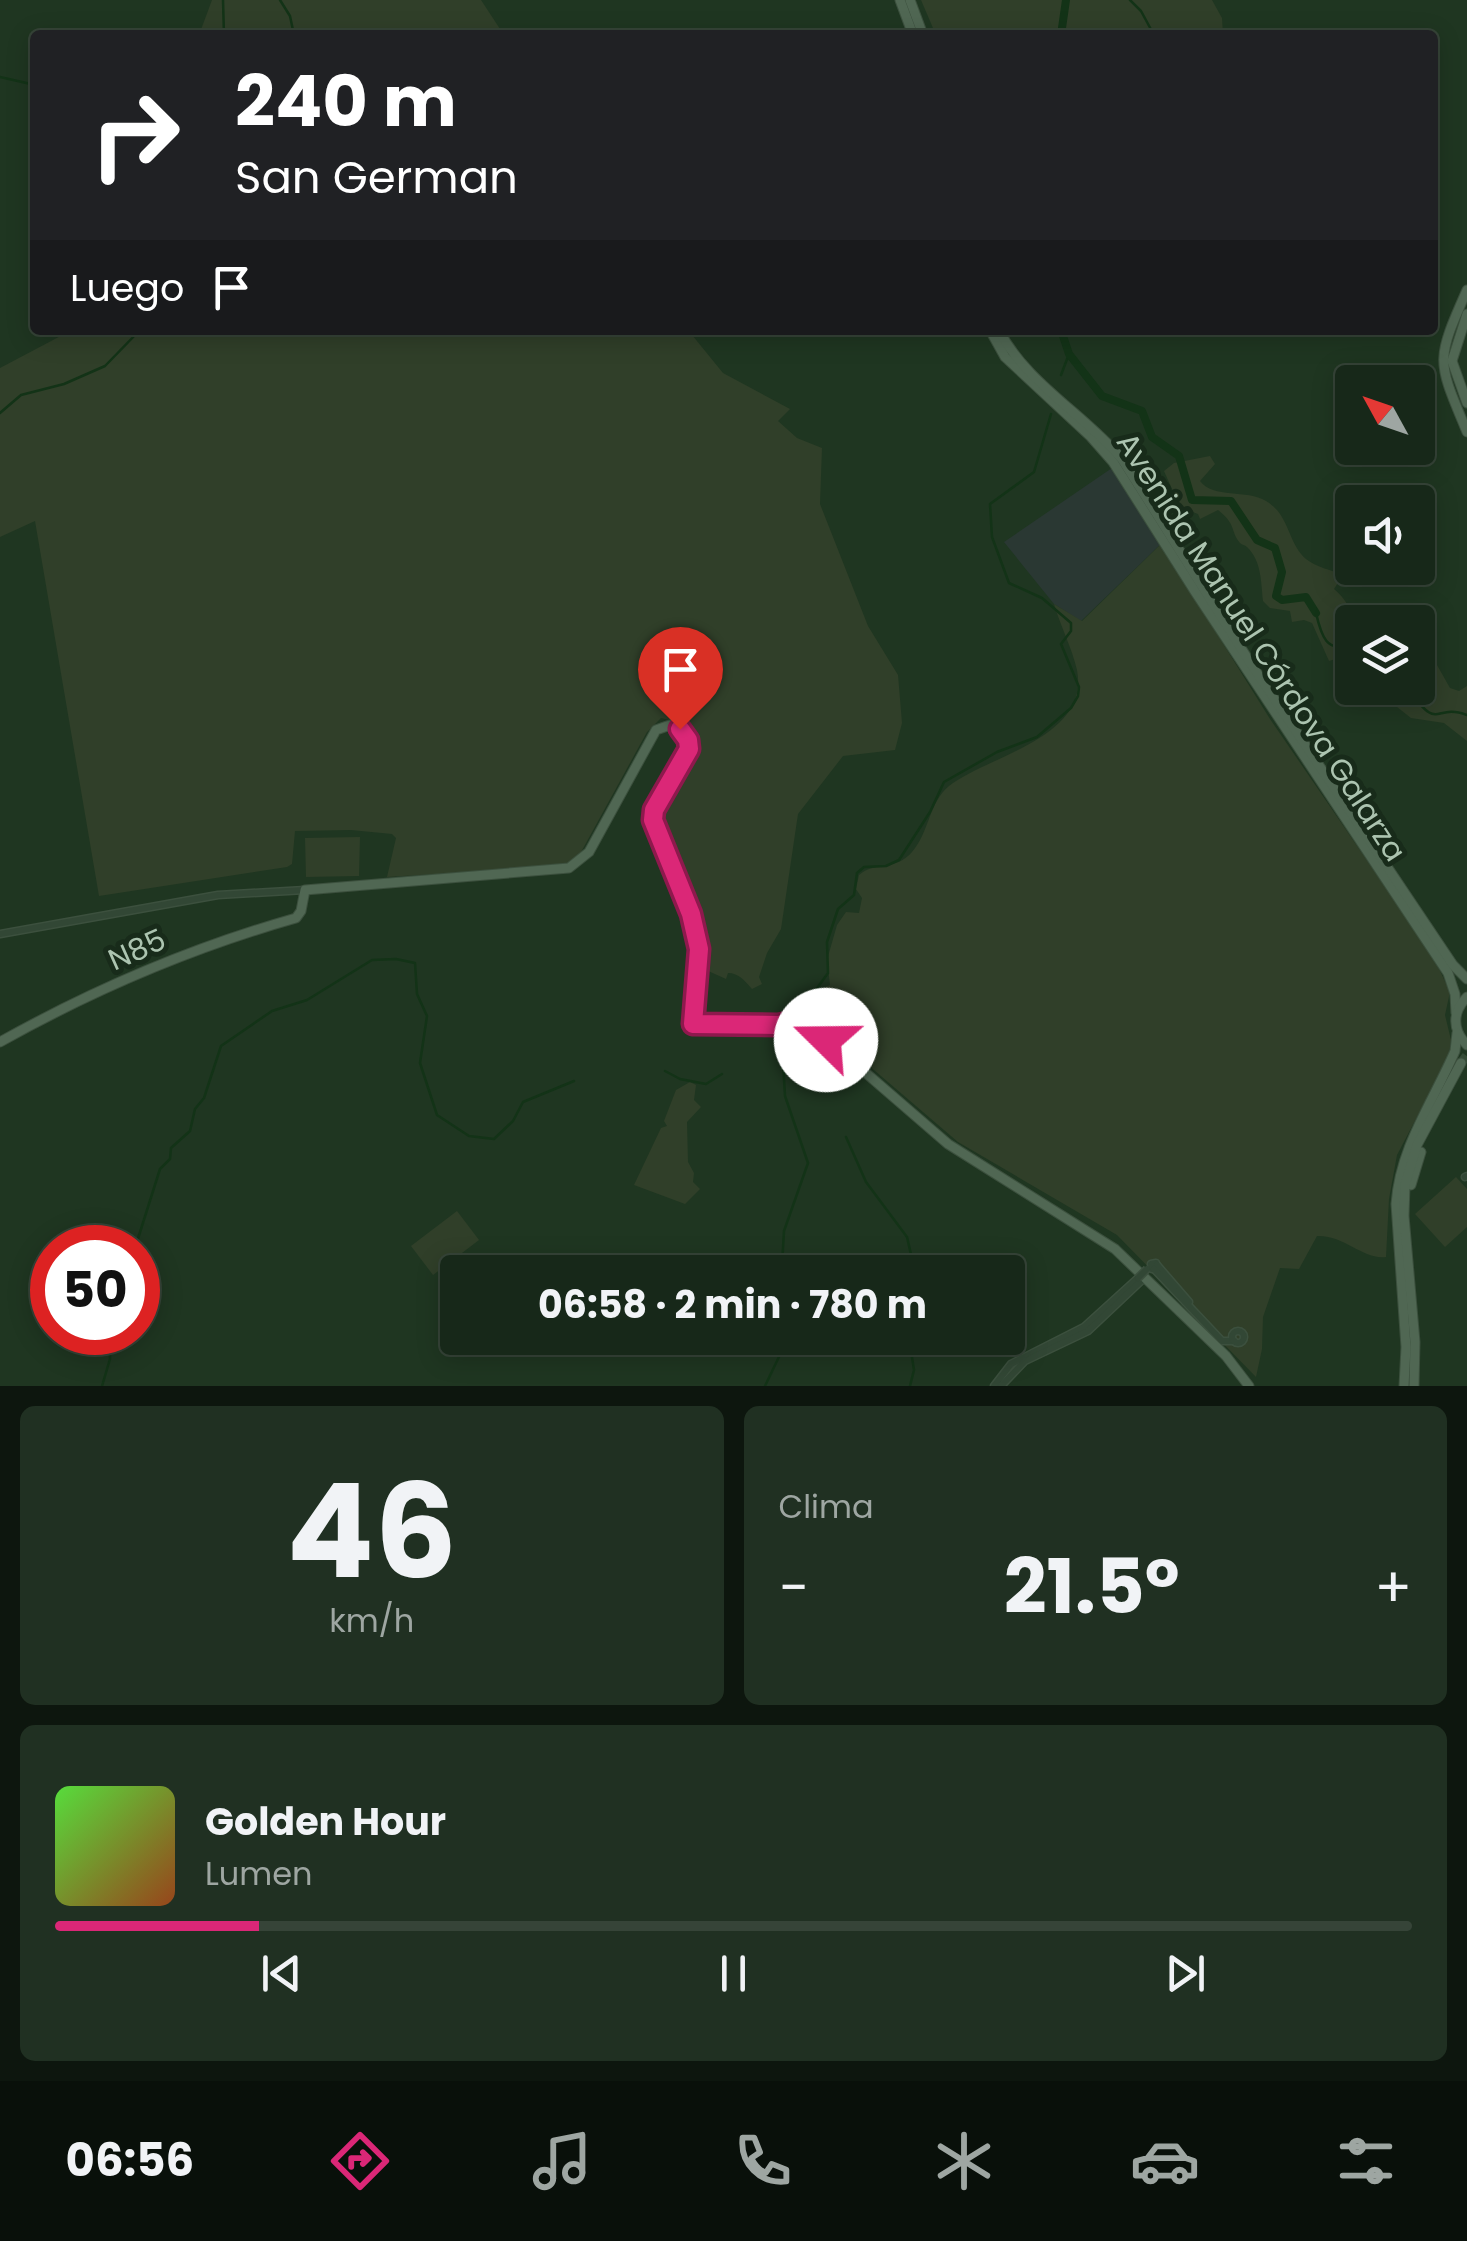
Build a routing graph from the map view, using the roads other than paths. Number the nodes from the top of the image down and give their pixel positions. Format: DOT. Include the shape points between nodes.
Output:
graph roads {
  1 [pos="900,0"];
  2 [pos="910,0"];
  3 [pos="910,30"];
  4 [pos="921,30"];
  5 [pos="1467,290"];
  6 [pos="1467,314"];
  7 [pos="993,335"];
  8 [pos="1002,335"];
  9 [pos="1036,382"];
  10 [pos="1467,403"];
  11 [pos="1467,432"];
  12 [pos="1293,733"];
  13 [pos="305,890"];
  14 [pos="0,934"];
  15 [pos="1467,979"];
  16 [pos="1467,997"];
  17 [pos="1456,1014"];
  18 [pos="794,1028"];
  19 [pos="1458,1033"];
  20 [pos="813,1034"];
  21 [pos="0,1042"];
  22 [pos="1467,1045"];
  23 [pos="1462,1063"];
  24 [pos="1402,1227"];
  25 [pos="1228,1358"];
  26 [pos="998,1386"];
  27 [pos="1248,1386"];
  28 [pos="1404,1386"];
  29 [pos="1414,1386"];
  1 -- 3 [label="main road"];
  2 -- 4 [label="main road"];
  5 -- 11 [label="main road" via="1442,358"];
  6 -- 10 [label="main road" via="1452,361"];
  7 -- 9 [label="main road, Avenida Manuel Córdova Galarza" via="1005,356"];
  8 -- 9 [label="main road, Avenida Manuel Córdova Galarza"];
  9 -- 12 [label="main road, Avenida Manuel Córdova Galarza" via="1122,460"];
  12 -- 15 [label="main road, Avenida Manuel Córdova Galarza"];
  12 -- 17 [label="main road, Avenida Manuel Córdova Galarza" via="1448,973"];
  13 -- 14 [label="street" via="218,895"];
  13 -- 18 [label="main road" via="569,868 589,852 656,730 675,726 689,749 653,820 699,949 693,1024"];
  13 -- 21 [label="main road, N85" via="299,915 148,971"];
  16 -- 17 [label="main road"];
  17 -- 19 [label="main road, Avenida Manuel Córdova Galarza"];
  18 -- 20 [label="main road" via="808,1021"];
  18 -- 20 [label="main road" via="798,1042"];
  19 -- 22 [label="main road"];
  19 -- 24 [label="main road" via="1401,1164 1396,1204"];
  20 -- 25 [label="main road" via="948,1144 1100,1236"];
  23 -- 24 [label="main road" via="1412,1152 1402,1185"];
  24 -- 28 [label="main road"];
  24 -- 29 [label="main road"];
  25 -- 26 [label="street, bridge" via="1234,1341 1222,1341 1152,1269 1088,1332 1026,1361"];
  25 -- 27 [label="main road"];
}
